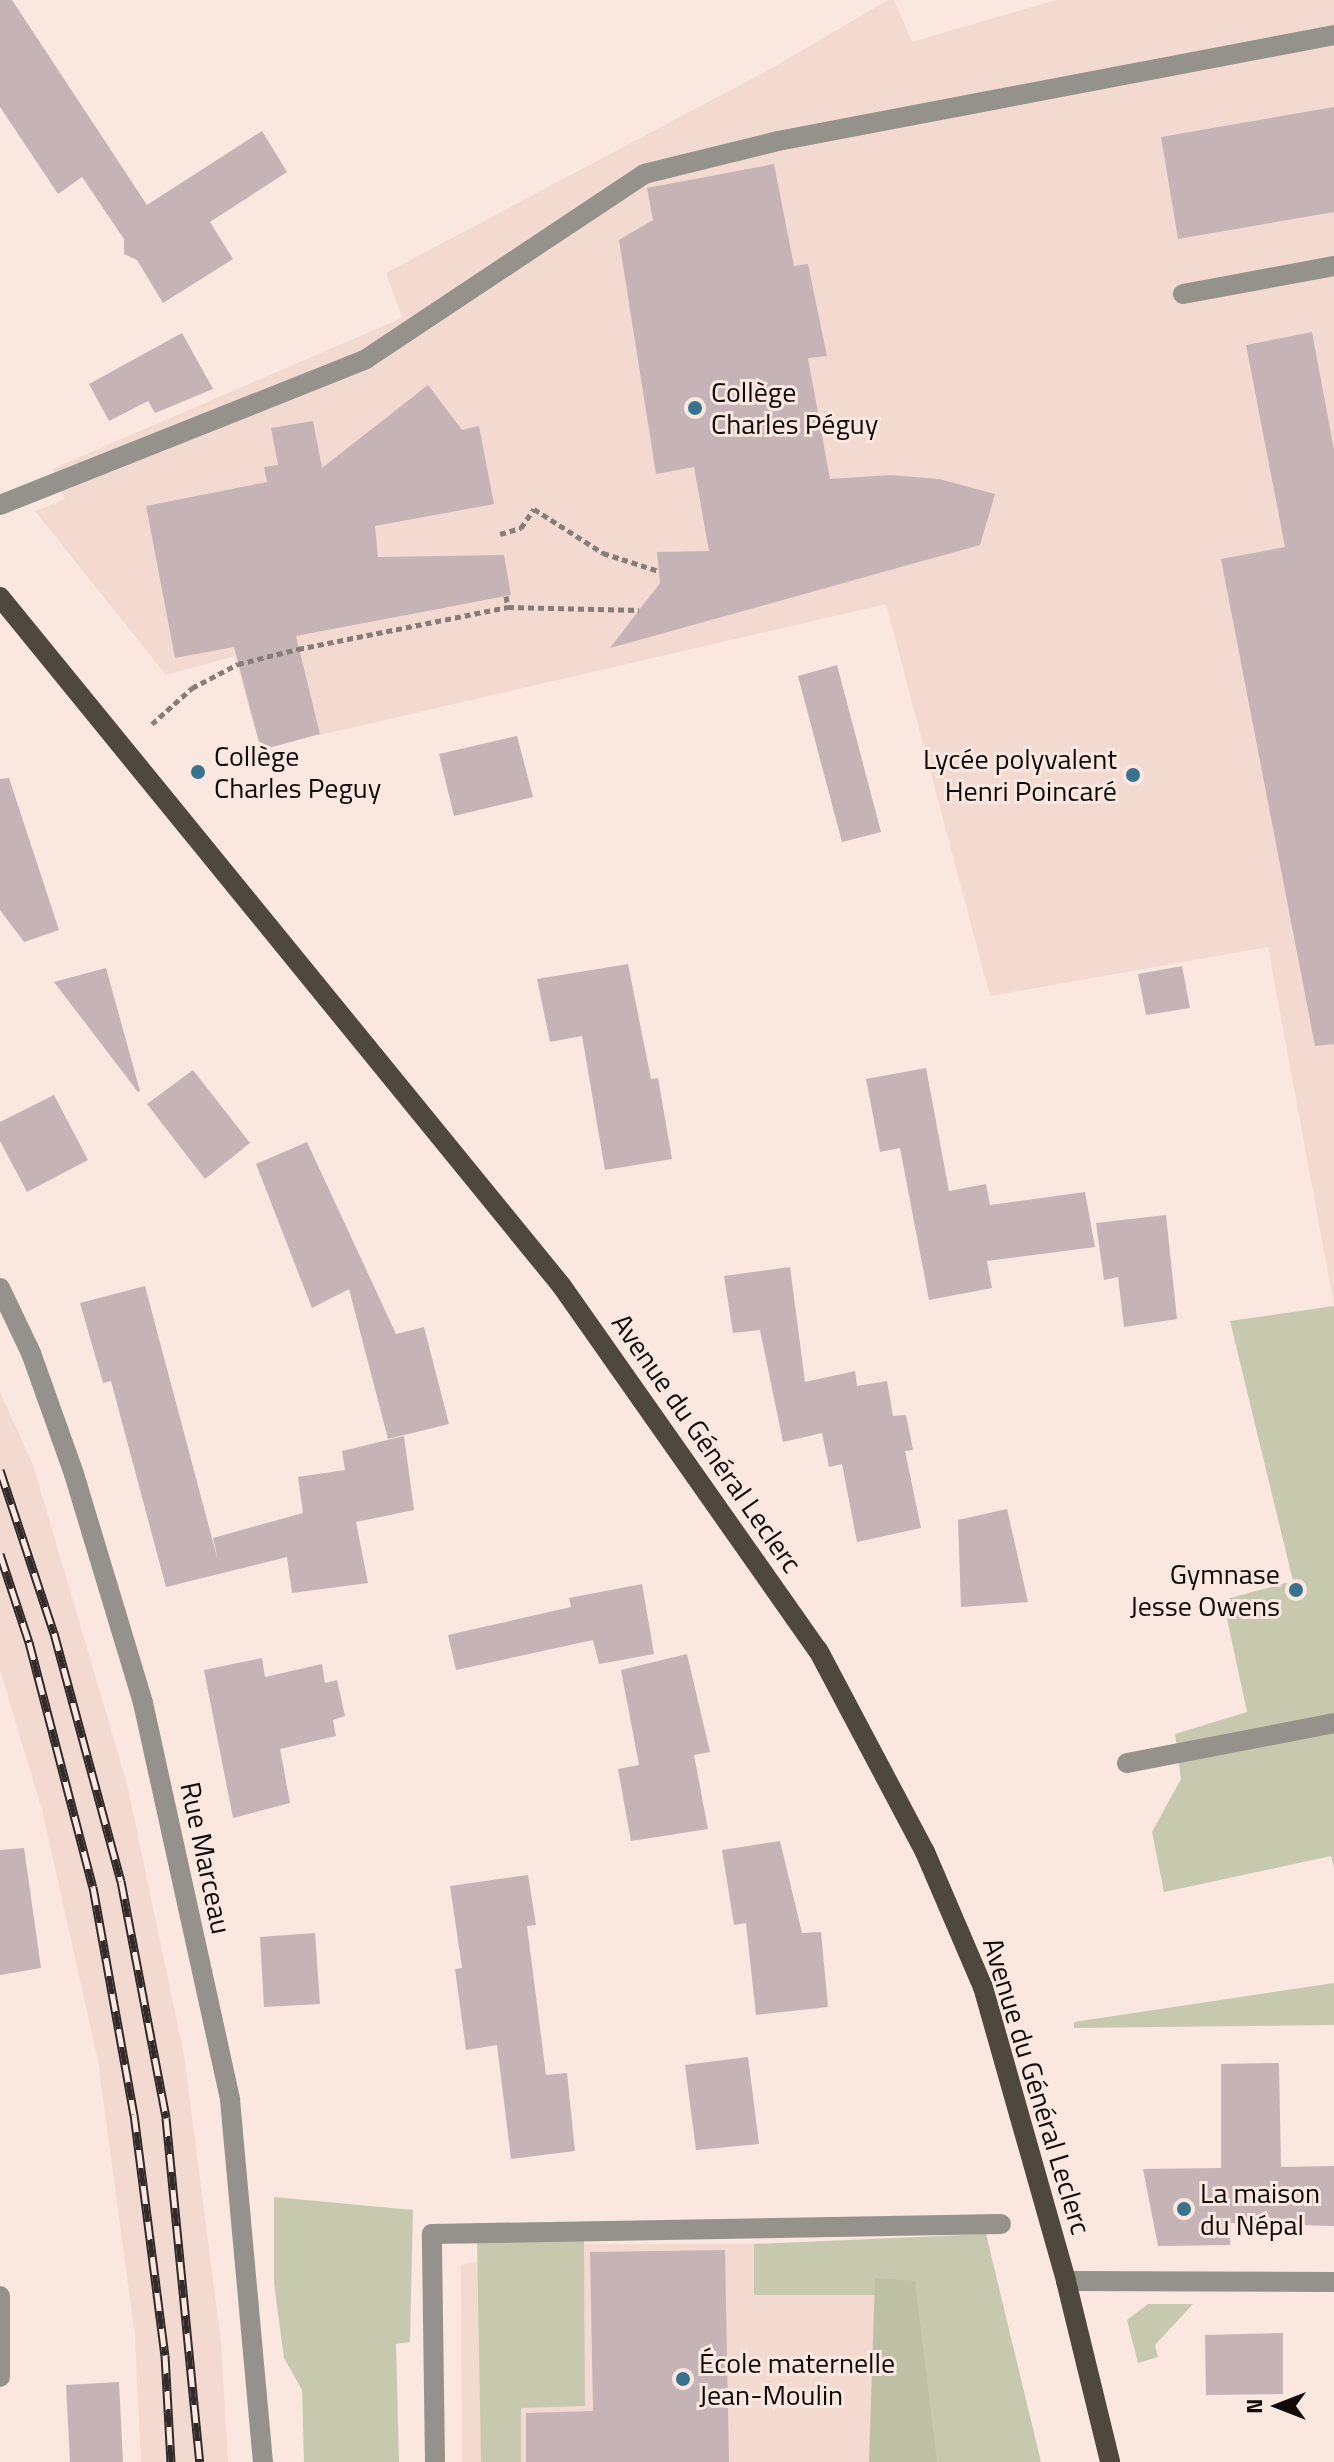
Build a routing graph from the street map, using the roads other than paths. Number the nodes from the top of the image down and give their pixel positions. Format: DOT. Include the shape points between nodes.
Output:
graph roads {
  1 [pos="1334,35"];
  2 [pos="1334,266"];
  3 [pos="1183,294"];
  4 [pos="0,505"];
  5 [pos="0,597"];
  6 [pos="0,1288"];
  7 [pos="1334,1723"];
  8 [pos="1127,1763"];
  9 [pos="1001,2224"];
  10 [pos="1066,2281"];
  11 [pos="1334,2282"];
  12 [pos="0,2296"];
  13 [pos="0,2377"];
  14 [pos="263,2462"];
  15 [pos="435,2462"];
  16 [pos="1110,2462"];
  1 -- 4 [label="street" via="778,141 644,174 366,359"];
  2 -- 3 [label="street"];
  5 -- 10 [label="main road, Avenue du Général Leclerc" via="561,1285 818,1650 925,1852 978,1973"];
  6 -- 14 [label="street, Rue Marceau" via="31,1353 74,1474 143,1703 230,2100"];
  7 -- 8 [label="street"];
  9 -- 15 [label="street" via="432,2234"];
  10 -- 11 [label="street"];
  10 -- 16 [label="main road, Avenue du Général Leclerc"];
  12 -- 13 [label="street"];
}
